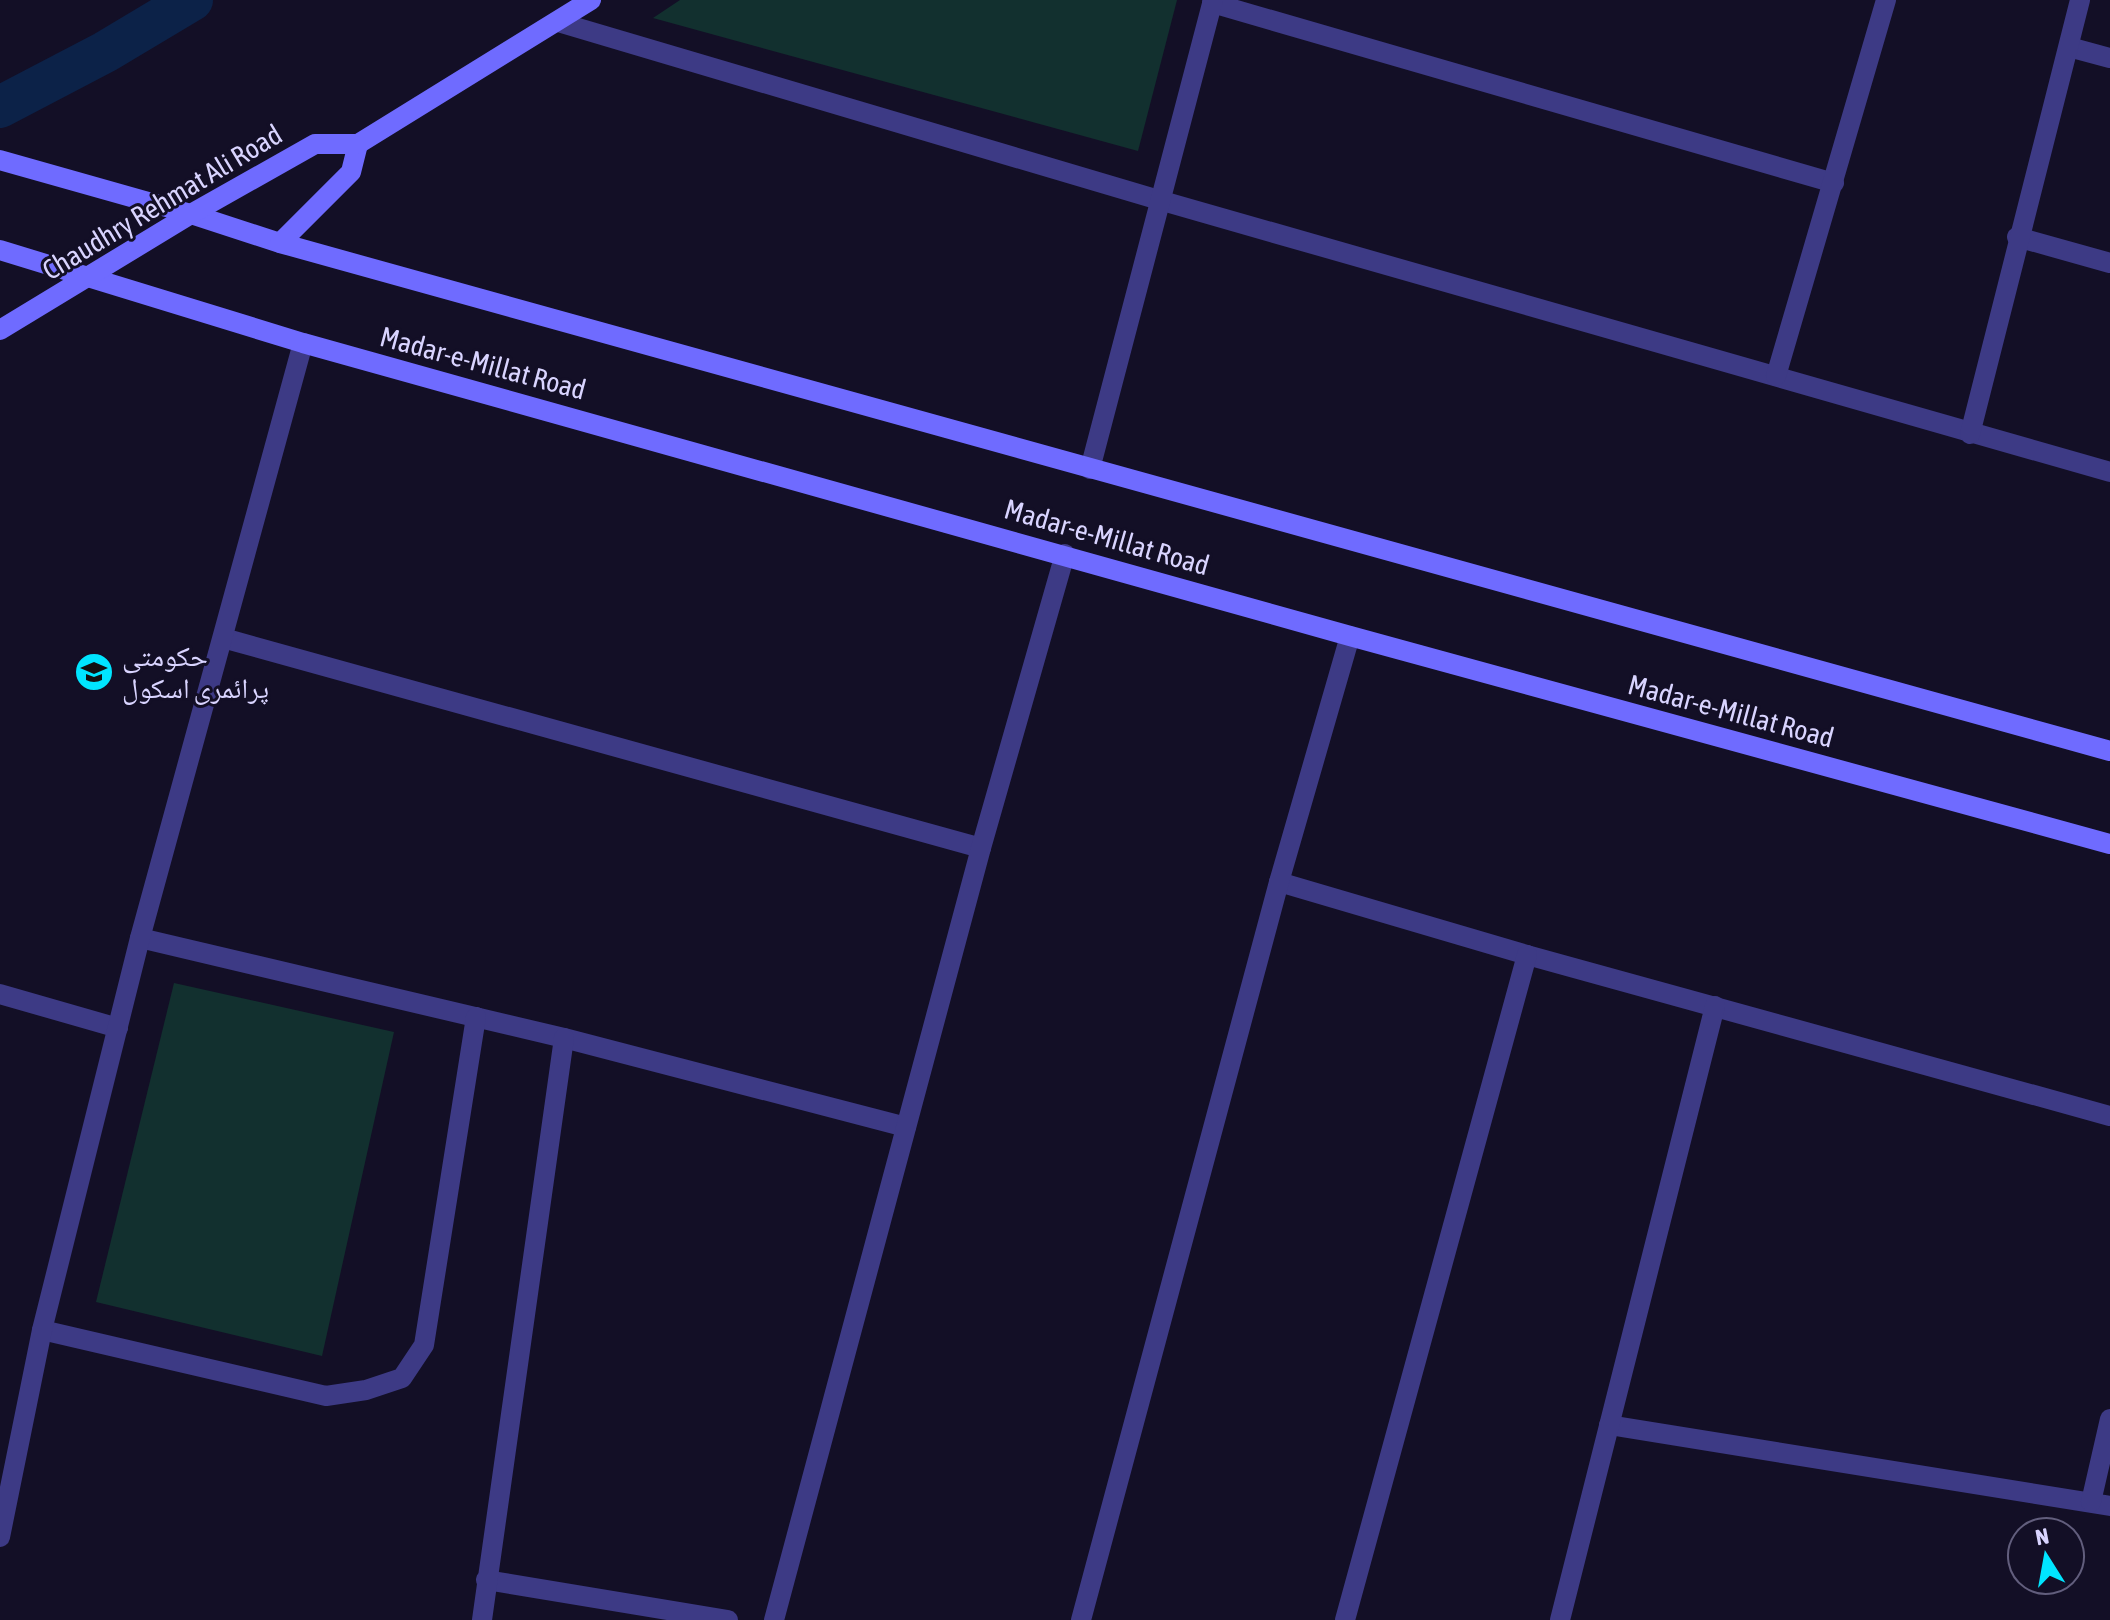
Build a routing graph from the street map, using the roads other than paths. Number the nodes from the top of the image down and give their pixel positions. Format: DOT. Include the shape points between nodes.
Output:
graph roads {
  1 [pos="591,0"];
  2 [pos="1886,0"];
  3 [pos="2080,0"];
  4 [pos="1212,1"];
  5 [pos="558,22"];
  6 [pos="2069,47"];
  7 [pos="2110,58"];
  8 [pos="358,144"];
  9 [pos="0,160"];
  10 [pos="1834,183"];
  11 [pos="1159,200"];
  12 [pos="191,214"];
  13 [pos="2017,237"];
  14 [pos="280,243"];
  15 [pos="0,250"];
  16 [pos="2110,263"];
  17 [pos="91,277"];
  18 [pos="0,330"];
  19 [pos="303,343"];
  20 [pos="1776,376"];
  21 [pos="1970,434"];
  22 [pos="1090,469"];
  23 [pos="2110,472"];
  24 [pos="1065,554"];
  25 [pos="1350,636"];
  26 [pos="223,638"];
  27 [pos="2110,751"];
  28 [pos="2110,844"];
  29 [pos="981,848"];
  30 [pos="1279,882"];
  31 [pos="140,938"];
  32 [pos="1527,955"];
  33 [pos="0,994"];
  34 [pos="1715,1006"];
  35 [pos="476,1017"];
  36 [pos="118,1028"];
  37 [pos="564,1038"];
  38 [pos="2110,1116"];
  39 [pos="906,1127"];
  40 [pos="42,1330"];
  41 [pos="2110,1419"];
  42 [pos="1609,1425"];
  43 [pos="2100,1504"];
  44 [pos="0,1537"];
  45 [pos="486,1580"];
  46 [pos="482,1620"];
  47 [pos="728,1620"];
  48 [pos="774,1620"];
  49 [pos="1081,1620"];
  50 [pos="1345,1620"];
  51 [pos="1560,1620"];
  1 -- 5 [label="main road"];
  2 -- 10 [label="street"];
  3 -- 6 [label="street"];
  4 -- 10 [label="street"];
  4 -- 11 [label="street"];
  5 -- 8 [label="main road"];
  5 -- 11 [label="street"];
  6 -- 7 [label="street"];
  6 -- 13 [label="street"];
  8 -- 12 [label="main road, Chaudhry Rehmat Ali Road" via="315,144"];
  8 -- 14 [label="main road" via="351,172"];
  9 -- 12 [label="main road"];
  10 -- 20 [label="street"];
  11 -- 20 [label="street"];
  11 -- 22 [label="street"];
  12 -- 14 [label="main road"];
  12 -- 17 [label="main road, Chaudhry Rehmat Ali Road"];
  13 -- 16 [label="street"];
  13 -- 21 [label="street"];
  14 -- 22 [label="main road"];
  15 -- 17 [label="main road, Madar-e-Millat Road"];
  17 -- 18 [label="main road, Chaudhry Rehmat Ali Road"];
  17 -- 19 [label="main road, Madar-e-Millat Road"];
  19 -- 24 [label="main road, Madar-e-Millat Road"];
  19 -- 26 [label="street"];
  20 -- 21 [label="street"];
  21 -- 23 [label="street"];
  22 -- 27 [label="main road"];
  24 -- 25 [label="main road, Madar-e-Millat Road"];
  24 -- 29 [label="street"];
  25 -- 28 [label="main road, Madar-e-Millat Road"];
  25 -- 30 [label="street"];
  26 -- 29 [label="street"];
  26 -- 31 [label="street"];
  29 -- 39 [label="street"];
  30 -- 32 [label="street"];
  30 -- 49 [label="street"];
  31 -- 35 [label="street"];
  31 -- 36 [label="street"];
  32 -- 34 [label="street"];
  32 -- 50 [label="street"];
  33 -- 36 [label="street"];
  34 -- 38 [label="street"];
  34 -- 42 [label="street"];
  35 -- 37 [label="street"];
  35 -- 40 [label="street" via="424,1345 402,1378 326,1396"];
  36 -- 40 [label="street"];
  37 -- 39 [label="street"];
  37 -- 45 [label="street"];
  39 -- 48 [label="street"];
  40 -- 44 [label="street"];
  41 -- 43 [label="street"];
  42 -- 43 [label="street"];
  42 -- 51 [label="street"];
  45 -- 46 [label="street"];
  45 -- 47 [label="street"];
}
